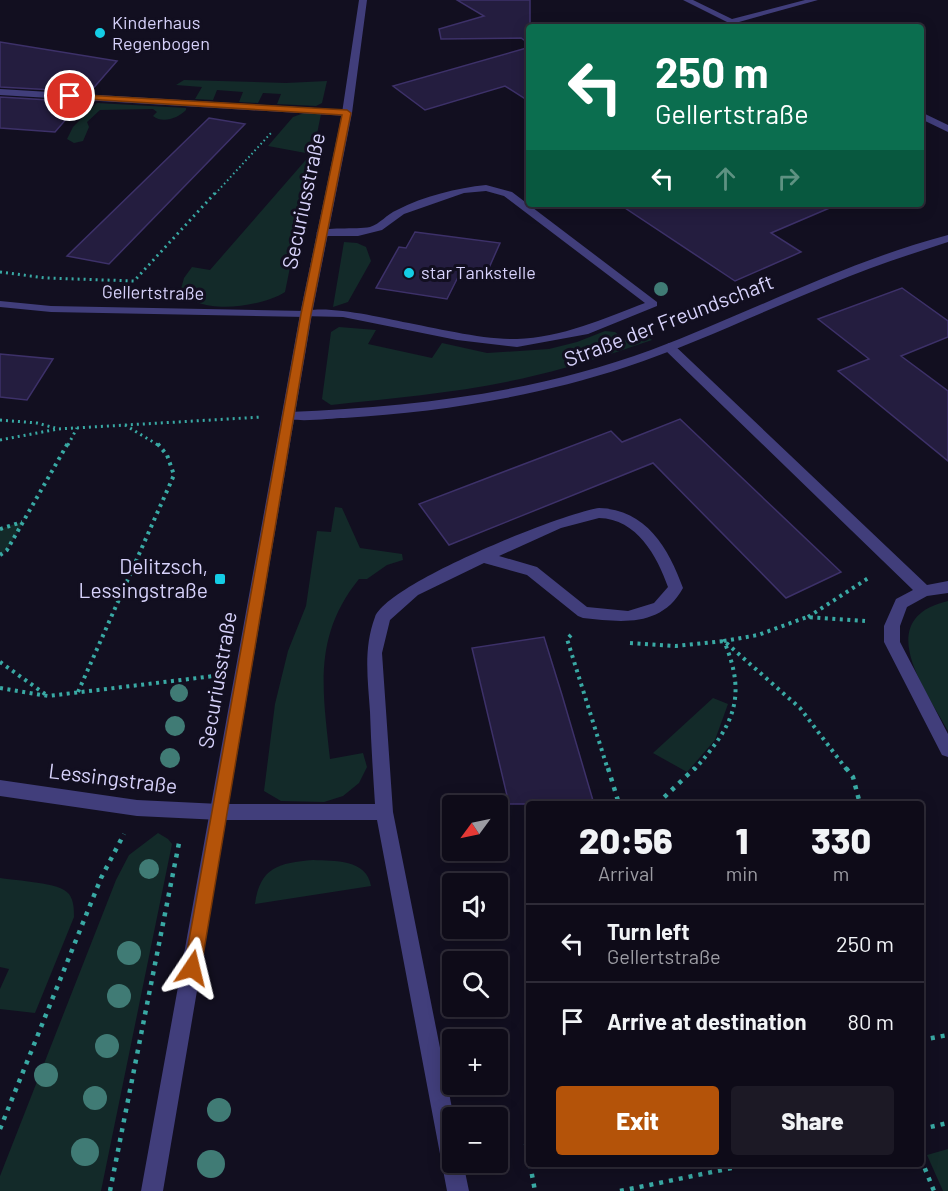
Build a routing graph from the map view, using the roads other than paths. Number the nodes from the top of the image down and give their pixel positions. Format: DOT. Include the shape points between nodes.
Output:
graph roads {
  1 [pos="363,0"];
  2 [pos="687,0"];
  3 [pos="814,0"];
  4 [pos="732,21"];
  5 [pos="738,24"];
  6 [pos="0,92"];
  7 [pos="347,113"];
  8 [pos="924,117"];
  9 [pos="948,129"];
  10 [pos="321,233"];
  11 [pos="948,238"];
  12 [pos="0,304"];
  13 [pos="306,314"];
  14 [pos="669,347"];
  15 [pos="289,416"];
  16 [pos="483,557"];
  17 [pos="948,587"];
  18 [pos="924,591"];
  19 [pos="948,750"];
  20 [pos="0,788"];
  21 [pos="220,812"];
  22 [pos="384,812"];
  23 [pos="152,1191"];
  24 [pos="458,1191"];
  1 -- 7 [label="street, Securiusstraße"];
  2 -- 4 [label="street"];
  3 -- 4 [label="street"];
  4 -- 5 [label="street"];
  6 -- 7 [label="street"];
  7 -- 10 [label="street, Securiusstraße"];
  8 -- 9 [label="street"];
  10 -- 13 [label="street, Securiusstraße"];
  10 -- 13 [label="street, Gellertstraße" via="358,233 378,228 400,212 463,190 486,188 508,194 654,304 584,331 517,343 343,314"];
  11 -- 14 [label="street, Straße der Freundschaft" via="859,268"];
  12 -- 13 [label="street, Gellertstraße" via="51,309"];
  13 -- 15 [label="street, Securiusstraße"];
  14 -- 15 [label="street, Straße der Freundschaft" via="589,375 481,400"];
  14 -- 18 [label="street"];
  15 -- 21 [label="street, Securiusstraße"];
  16 -- 16 [label="street" via="532,571 584,612 628,616 659,607 676,588 664,558 650,539 626,519 601,512 570,520"];
  16 -- 22 [label="street" via="413,591 383,617 374,653"];
  17 -- 18 [label="street"];
  18 -- 19 [label="street" via="901,603 892,626 892,642"];
  20 -- 21 [label="street, Lessingstraße" via="137,808"];
  21 -- 22 [label="street, Lessingstraße"];
  21 -- 23 [label="street, Securiusstraße"];
  22 -- 24 [label="street"];
}
